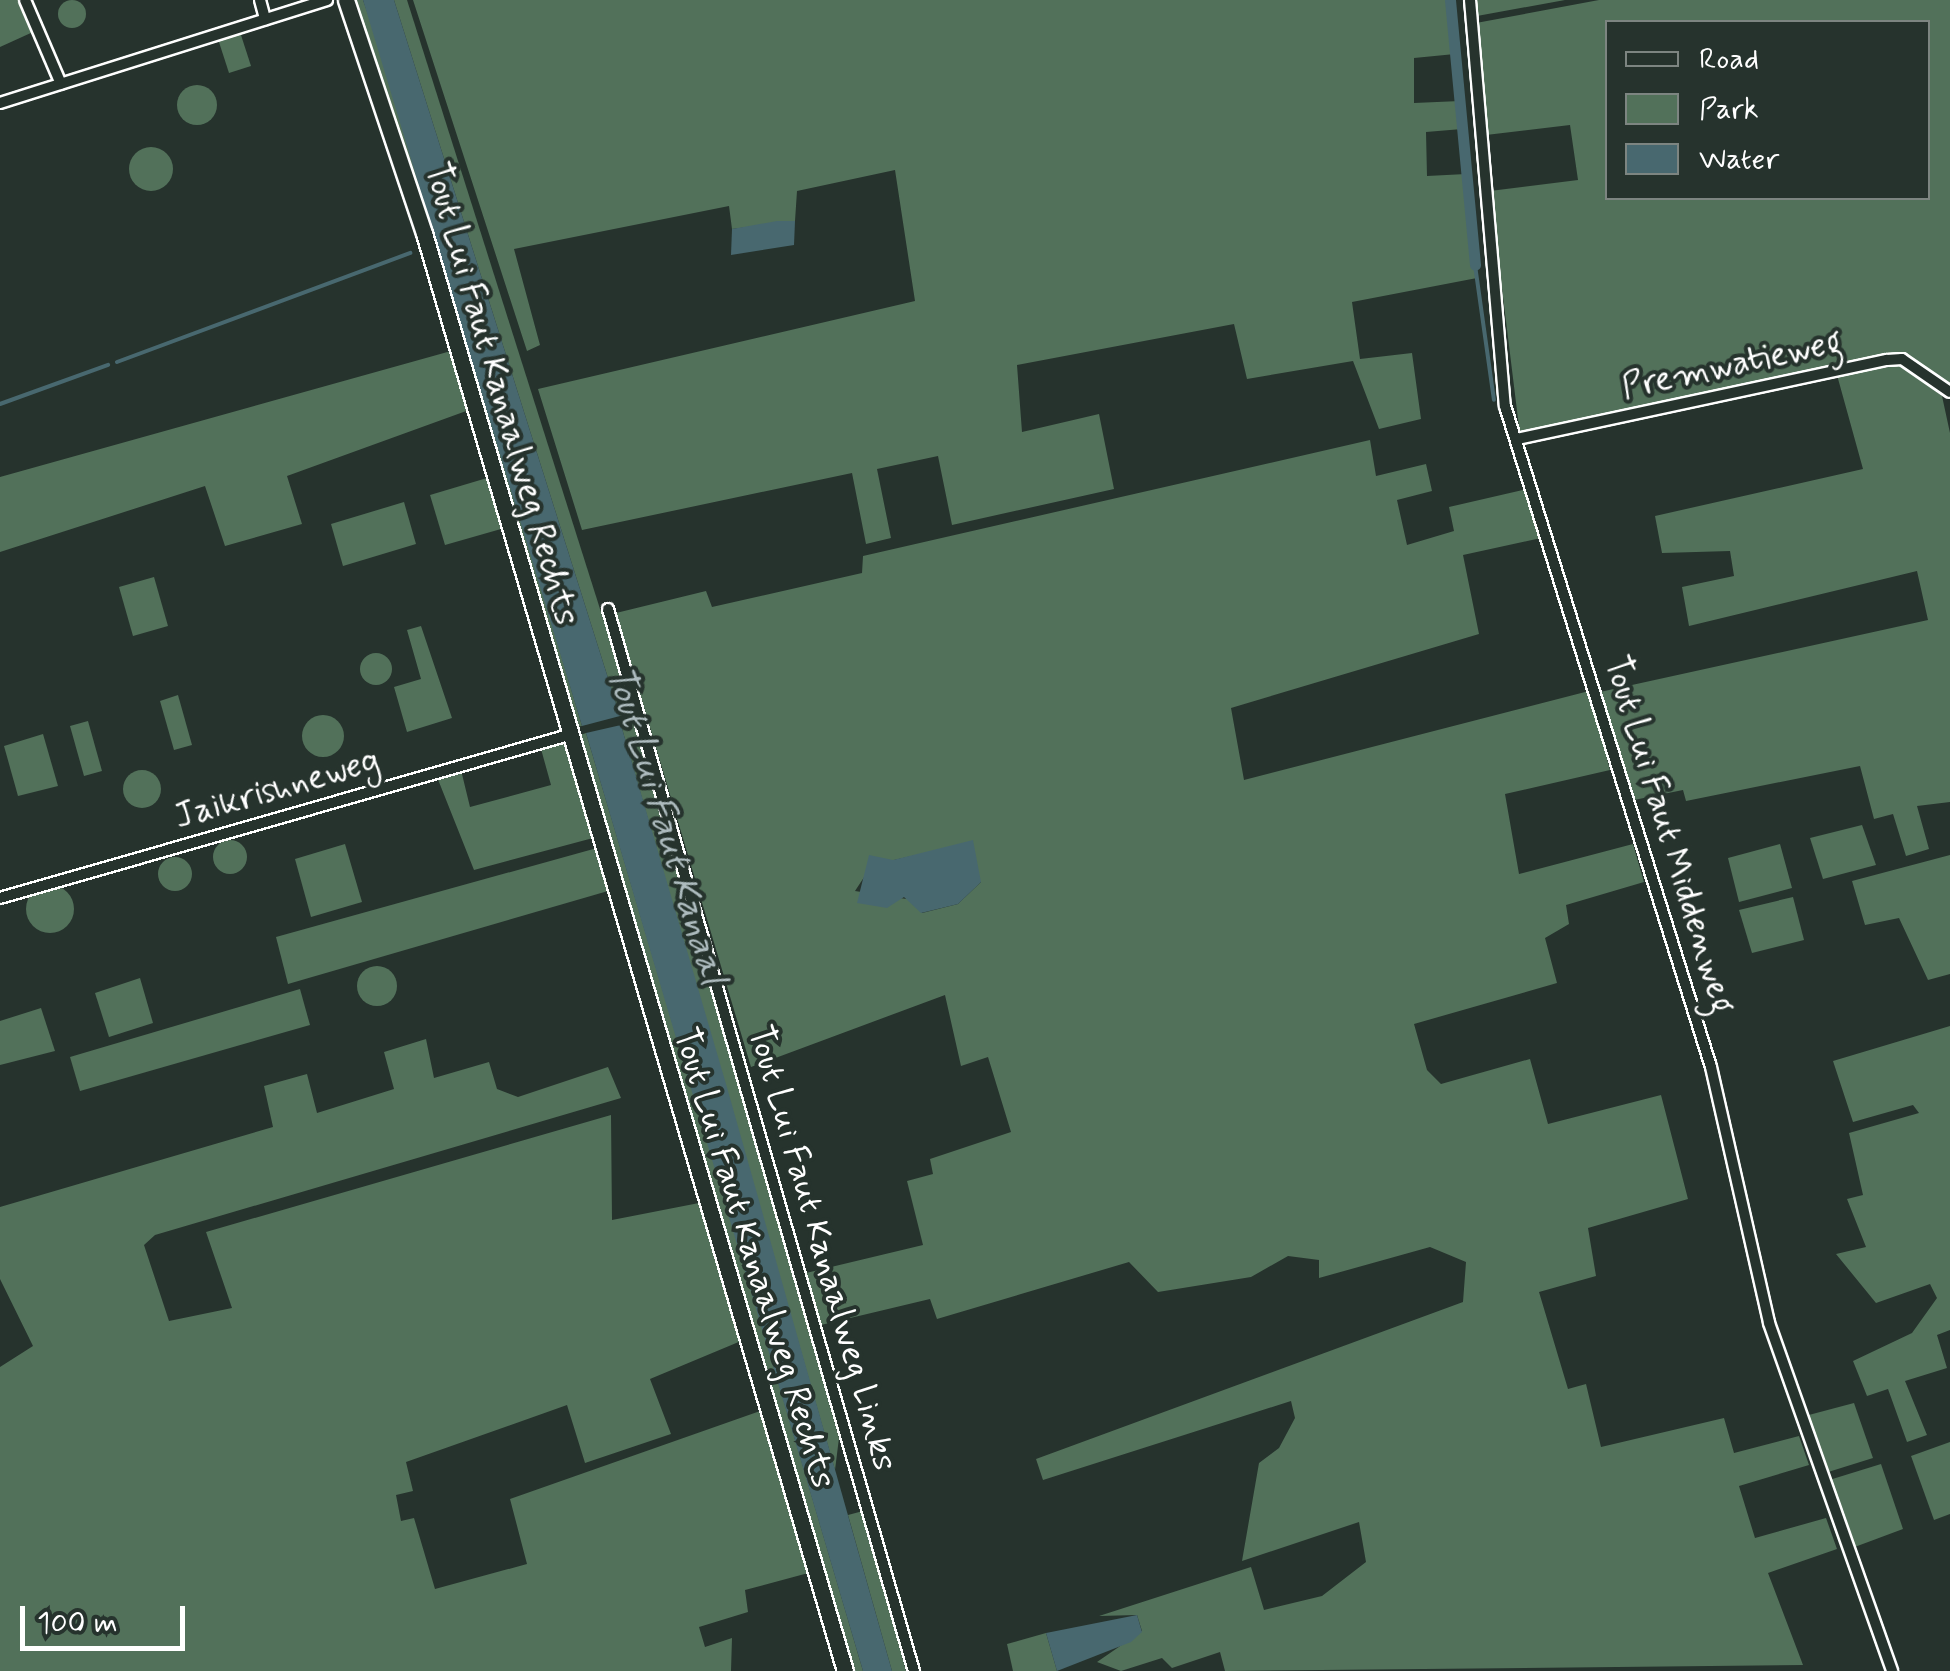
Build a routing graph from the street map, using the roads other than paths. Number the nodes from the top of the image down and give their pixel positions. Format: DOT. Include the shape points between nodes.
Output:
graph roads {
  1 [pos="260,0"];
  2 [pos="327,0"];
  3 [pos="346,0"];
  4 [pos="1470,0"];
  5 [pos="29,1"];
  6 [pos="265,19"];
  7 [pos="61,84"];
  8 [pos="0,102"];
  9 [pos="1949,394"];
  10 [pos="1517,440"];
  11 [pos="608,609"];
  12 [pos="570,735"];
  13 [pos="0,898"];
  14 [pos="845,1671"];
  15 [pos="914,1671"];
  16 [pos="1892,1671"];
  1 -- 6 [label="street"];
  2 -- 6 [label="street"];
  3 -- 12 [label="street, Tout Lui Faut Kanaalweg Rechts"];
  4 -- 10 [label="street, Tout Lui Faut Middenweg" via="1506,406"];
  5 -- 7 [label="street"];
  6 -- 7 [label="street"];
  7 -- 8 [label="street"];
  9 -- 10 [label="street, Premwatieweg" via="1902,359 1887,360"];
  10 -- 16 [label="street, Tout Lui Faut Middenweg" via="1712,1067 1769,1324"];
  11 -- 15 [label="street, Tout Lui Faut Kanaalweg Links"];
  12 -- 13 [label="street, Jaikrishneweg"];
  12 -- 14 [label="street, Tout Lui Faut Kanaalweg Rechts"];
}
